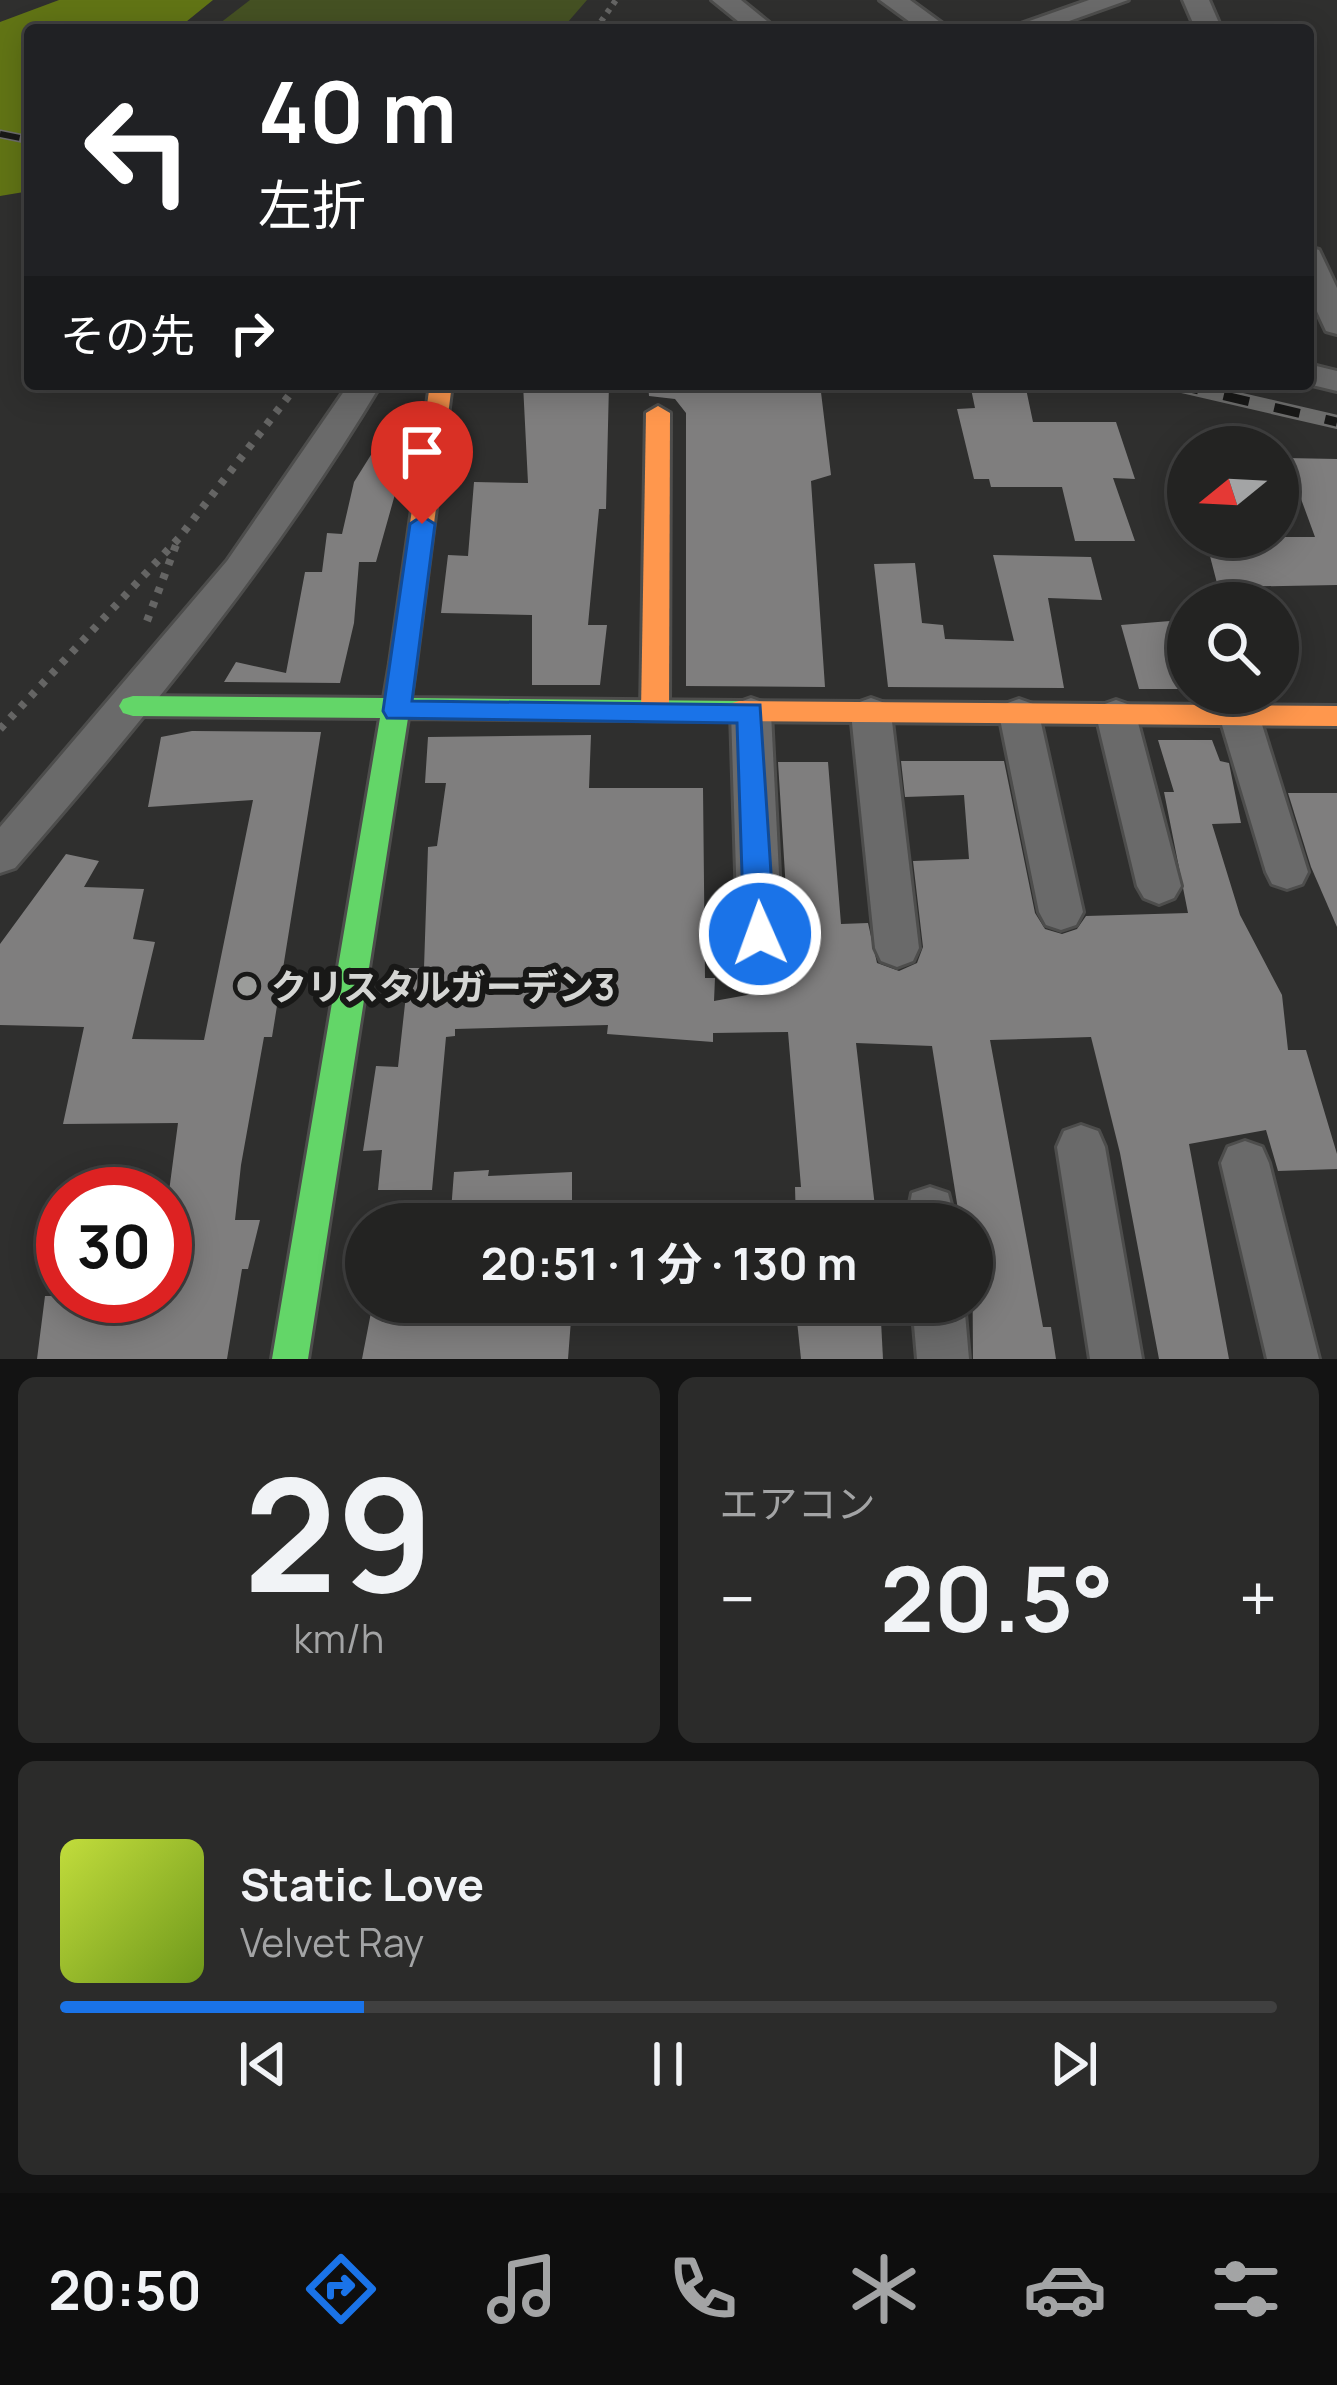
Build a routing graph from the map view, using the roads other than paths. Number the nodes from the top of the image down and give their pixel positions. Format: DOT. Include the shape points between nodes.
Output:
graph roads {
  1 [pos="725,0"];
  2 [pos="893,0"];
  3 [pos="1091,3"];
  4 [pos="757,24"];
  5 [pos="929,24"];
  6 [pos="1033,24"];
  7 [pos="1314,270"];
  8 [pos="1337,324"];
  9 [pos="361,390"];
  10 [pos="440,390"];
  11 [pos="658,413"];
  12 [pos="133,706"];
  13 [pos="397,711"];
  14 [pos="655,712"];
  15 [pos="751,712"];
  16 [pos="871,713"];
  17 [pos="1019,714"];
  18 [pos="1116,715"];
  19 [pos="1239,715"];
  20 [pos="1337,716"];
  21 [pos="0,856"];
  22 [pos="1287,872"];
  23 [pos="1159,886"];
  24 [pos="1061,913"];
  25 [pos="760,934"];
  26 [pos="897,948"];
  27 [pos="1081,1147"];
  28 [pos="1245,1163"];
  29 [pos="940,1323"];
  30 [pos="290,1359"];
  31 [pos="943,1359"];
  32 [pos="1116,1359"];
  33 [pos="1293,1359"];
  1 -- 4 [label="street"];
  2 -- 5 [label="street"];
  3 -- 6 [label="street"];
  7 -- 8 [label="street"];
  9 -- 12 [label="street" via="254,554"];
  10 -- 13 [label="street"];
  11 -- 14 [label="street"];
  12 -- 13 [label="street"];
  12 -- 21 [label="street"];
  13 -- 14 [label="street"];
  13 -- 30 [label="street"];
  14 -- 15 [label="street"];
  15 -- 16 [label="street"];
  15 -- 25 [label="street"];
  16 -- 17 [label="street"];
  16 -- 26 [label="street"];
  17 -- 18 [label="street"];
  17 -- 24 [label="street"];
  18 -- 19 [label="street"];
  18 -- 23 [label="street"];
  19 -- 20 [label="street"];
  19 -- 22 [label="street"];
  27 -- 32 [label="street"];
  28 -- 33 [label="street"];
  29 -- 31 [label="street"];
}
